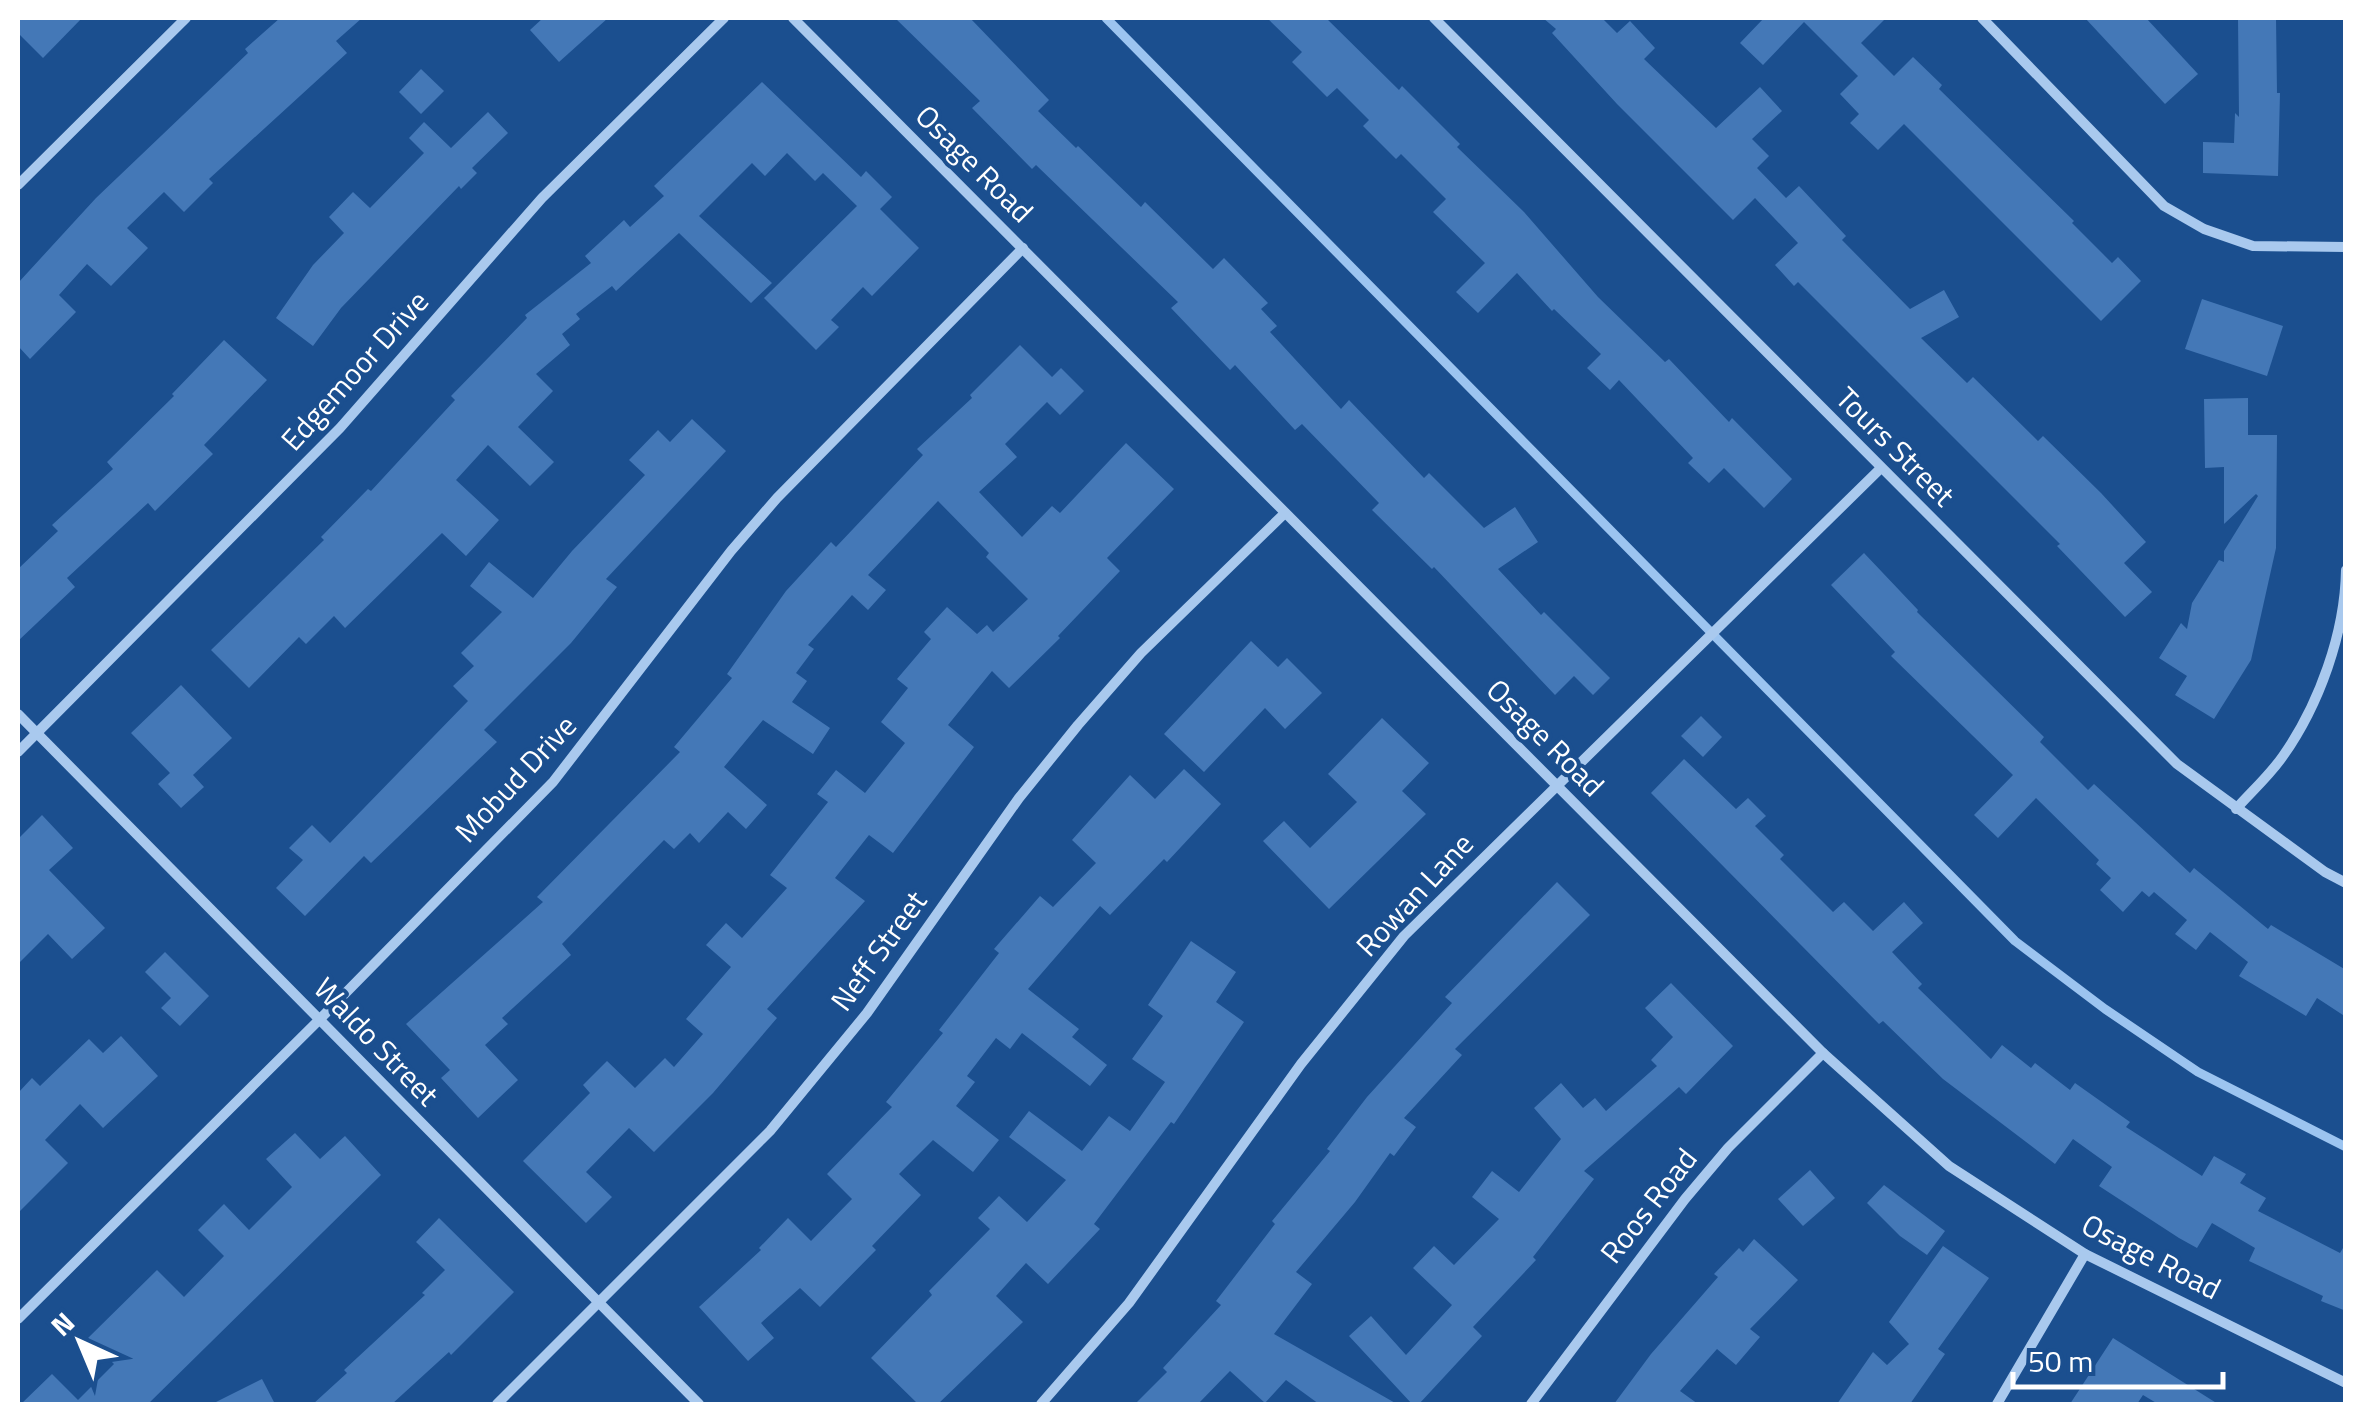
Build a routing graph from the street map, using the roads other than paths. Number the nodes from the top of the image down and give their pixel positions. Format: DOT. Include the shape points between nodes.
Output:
graph roads {
  1 [pos="186,18"];
  2 [pos="724,18"];
  3 [pos="793,18"];
  4 [pos="1434,18"];
  5 [pos="1982,18"];
  6 [pos="18,184"];
  7 [pos="2346,247"];
  8 [pos="1023,248"];
  9 [pos="1881,468"];
  10 [pos="1285,513"];
  11 [pos="2346,570"];
  12 [pos="18,714"];
  13 [pos="37,733"];
  14 [pos="18,752"];
  15 [pos="1557,784"];
  16 [pos="2236,810"];
  17 [pos="2346,883"];
  18 [pos="319,1020"];
  19 [pos="1823,1053"];
  20 [pos="2086,1254"];
  21 [pos="597,1304"];
  22 [pos="18,1319"];
  23 [pos="2346,1384"];
  24 [pos="497,1404"];
  25 [pos="699,1404"];
  26 [pos="1041,1404"];
  27 [pos="1532,1404"];
  28 [pos="1997,1404"];
  1 -- 6 [label="street"];
  2 -- 13 [label="street, Edgemoor Drive" via="542,198 340,428"];
  3 -- 8 [label="street, Osage Road"];
  4 -- 9 [label="street, Tours Street"];
  5 -- 7 [label="street" via="2164,206 2204,230 2253,246"];
  8 -- 10 [label="street, Osage Road"];
  8 -- 18 [label="street, Mobud Drive" via="777,498 553,782"];
  9 -- 15 [label="street, Rowan Lane"];
  9 -- 16 [label="street, Tours Street" via="2176,764"];
  10 -- 15 [label="street, Osage Road"];
  10 -- 21 [label="street, Neff Street" via="1141,653 1078,725 819,1075"];
  11 -- 16 [label="street" via="2332,648 2312,705 2283,756"];
  12 -- 13 [label="street, Waldo Street"];
  13 -- 14 [label="street, Edgemoor Drive"];
  13 -- 18 [label="street, Waldo Street"];
  15 -- 19 [label="street, Osage Road"];
  15 -- 26 [label="street, Rowan Lane" via="1404,936 1301,1064 1129,1303"];
  16 -- 17 [label="street, Tours Street"];
  18 -- 21 [label="street, Waldo Street"];
  18 -- 22 [label="street, Mobud Drive"];
  19 -- 20 [label="street, Osage Road" via="1948,1166"];
  19 -- 27 [label="street, Roos Road" via="1684,1199"];
  20 -- 23 [label="street, Osage Road"];
  20 -- 28 [label="street"];
  21 -- 24 [label="street, Neff Street"];
  21 -- 25 [label="street, Waldo Street"];
}
